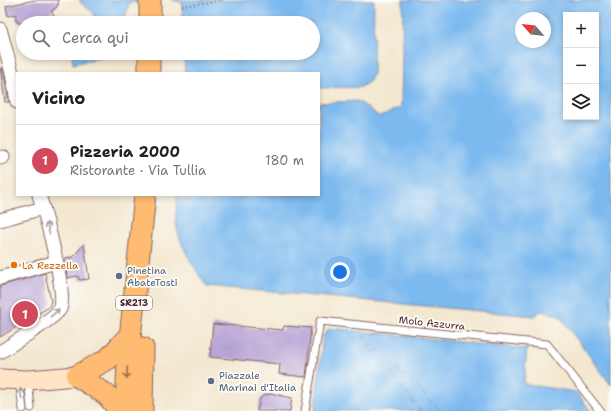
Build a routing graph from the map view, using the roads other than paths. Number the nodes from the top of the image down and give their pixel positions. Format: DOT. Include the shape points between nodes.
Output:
graph roads {
  1 [pos="0,29"];
  2 [pos="149,60"];
  3 [pos="149,72"];
  4 [pos="16,96"];
  5 [pos="39,196"];
  6 [pos="146,196"];
  7 [pos="146,196"];
  8 [pos="43,208"];
  9 [pos="0,220"];
  10 [pos="56,262"];
  11 [pos="0,278"];
  12 [pos="130,335"];
  13 [pos="0,352"];
  14 [pos="77,376"];
  15 [pos="12,381"];
  16 [pos="31,408"];
  17 [pos="23,409"];
  18 [pos="120,411"];
  19 [pos="126,411"];
  20 [pos="142,411"];
  21 [pos="305,411"];
  22 [pos="600,411"];
  1 -- 4 [label="street"];
  2 -- 3 [label="main road"];
  5 -- 8 [label="street"];
  6 -- 12 [label="main road, SR213"];
  7 -- 20 [label="main road, SR213"];
  8 -- 9 [label="street"];
  10 -- 8 [label="street, one-way"];
  10 -- 11 [label="street"];
  13 -- 10 [label="street, one-way" via="59,310 62,302"];
  12 -- 14 [label="main road" via="108,359"];
  12 -- 19 [label="main road, SR213, one-way"];
  14 -- 15 [label="street"];
  14 -- 18 [label="main road" via="107,395"];
  15 -- 16 [label="lane"];
  17 -- 15 [label="lane, one-way"];
  21 -- 22 [label="lane, Molo Azzurra" via="320,321 358,328 547,344"];
}
